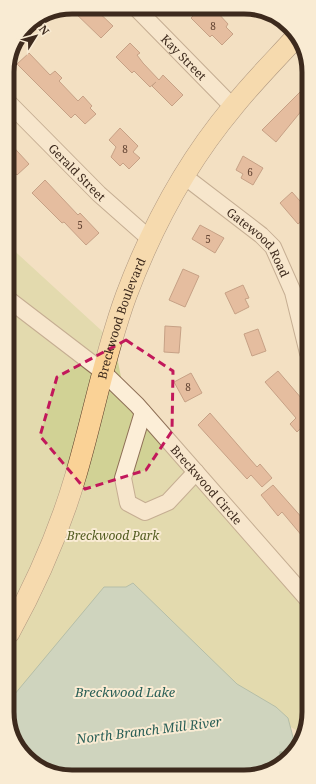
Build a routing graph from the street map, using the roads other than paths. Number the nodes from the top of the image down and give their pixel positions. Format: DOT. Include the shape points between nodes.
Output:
graph roads {
  1 [pos="142,14"];
  2 [pos="293,41"];
  3 [pos="233,107"];
  4 [pos="14,108"];
  5 [pos="184,176"];
  6 [pos="151,240"];
  7 [pos="14,304"];
  8 [pos="302,329"];
  9 [pos="102,371"];
  10 [pos="143,412"];
  11 [pos="196,472"];
  12 [pos="302,594"];
  13 [pos="14,623"];
  1 -- 3 [label="street, Kay Street"];
  2 -- 3 [label="main road, Breckwood Boulevard"];
  3 -- 5 [label="main road, Breckwood Boulevard"];
  4 -- 6 [label="street, Gerald Street" via="99,194"];
  5 -- 6 [label="main road, Breckwood Boulevard"];
  5 -- 8 [label="street, Gatewood Road" via="273,247 293,292"];
  6 -- 9 [label="main road, Breckwood Boulevard" via="125,298"];
  7 -- 9 [label="street, Breckwood Circle"];
  9 -- 10 [label="street, Breckwood Circle"];
  9 -- 13 [label="main road, Breckwood Boulevard" via="80,460 63,514"];
  10 -- 11 [label="street, Breckwood Circle"];
  10 -- 11 [label="street" via="123,478 128,503 145,512 168,502"];
  11 -- 12 [label="street, Breckwood Circle"];
}
